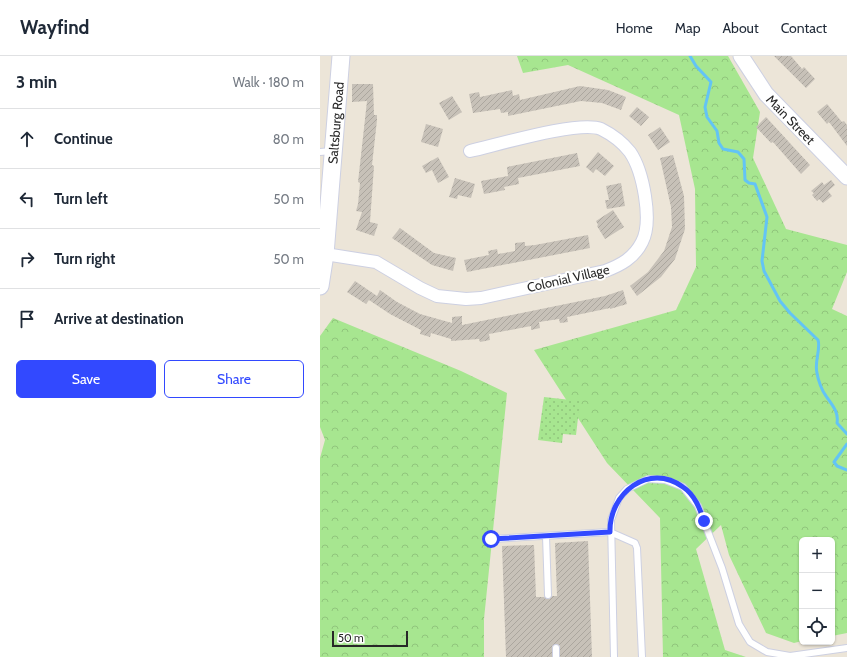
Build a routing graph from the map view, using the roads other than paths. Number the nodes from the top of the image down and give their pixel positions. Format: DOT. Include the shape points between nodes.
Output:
graph roads {
  1 [pos="341,56"];
  2 [pos="741,56"];
  3 [pos="326,151"];
  4 [pos="470,151"];
  5 [pos="847,177"];
  6 [pos="325,254"];
  7 [pos="320,286"];
  8 [pos="610,532"];
  9 [pos="546,536"];
  10 [pos="491,539"];
  11 [pos="548,595"];
  12 [pos="556,648"];
  13 [pos="847,648"];
  14 [pos="782,656"];
  15 [pos="556,657"];
  16 [pos="614,657"];
  17 [pos="642,657"];
  1 -- 3 [label="main road, Saltsburg Road"];
  2 -- 5 [label="street, Main Street" via="766,94"];
  3 -- 6 [label="main road, Saltsburg Road"];
  4 -- 6 [label="street, Colonial Village" via="580,126 600,129 615,137 629,151 639,170 647,214 647,231 642,242 624,263 605,271 466,299 437,296 368,260"];
  6 -- 7 [label="main road, Saltsburg Road"];
  8 -- 9 [label="lane"];
  8 -- 14 [label="lane" via="614,508 627,489 648,479 666,480 683,487 698,506 722,568 739,624 750,642 767,652"];
  8 -- 16 [label="lane"];
  8 -- 17 [label="lane" via="634,543 637,548"];
  9 -- 10 [label="lane"];
  9 -- 11 [label="lane"];
  12 -- 15 [label="lane"];
  13 -- 14 [label="lane"];
}
